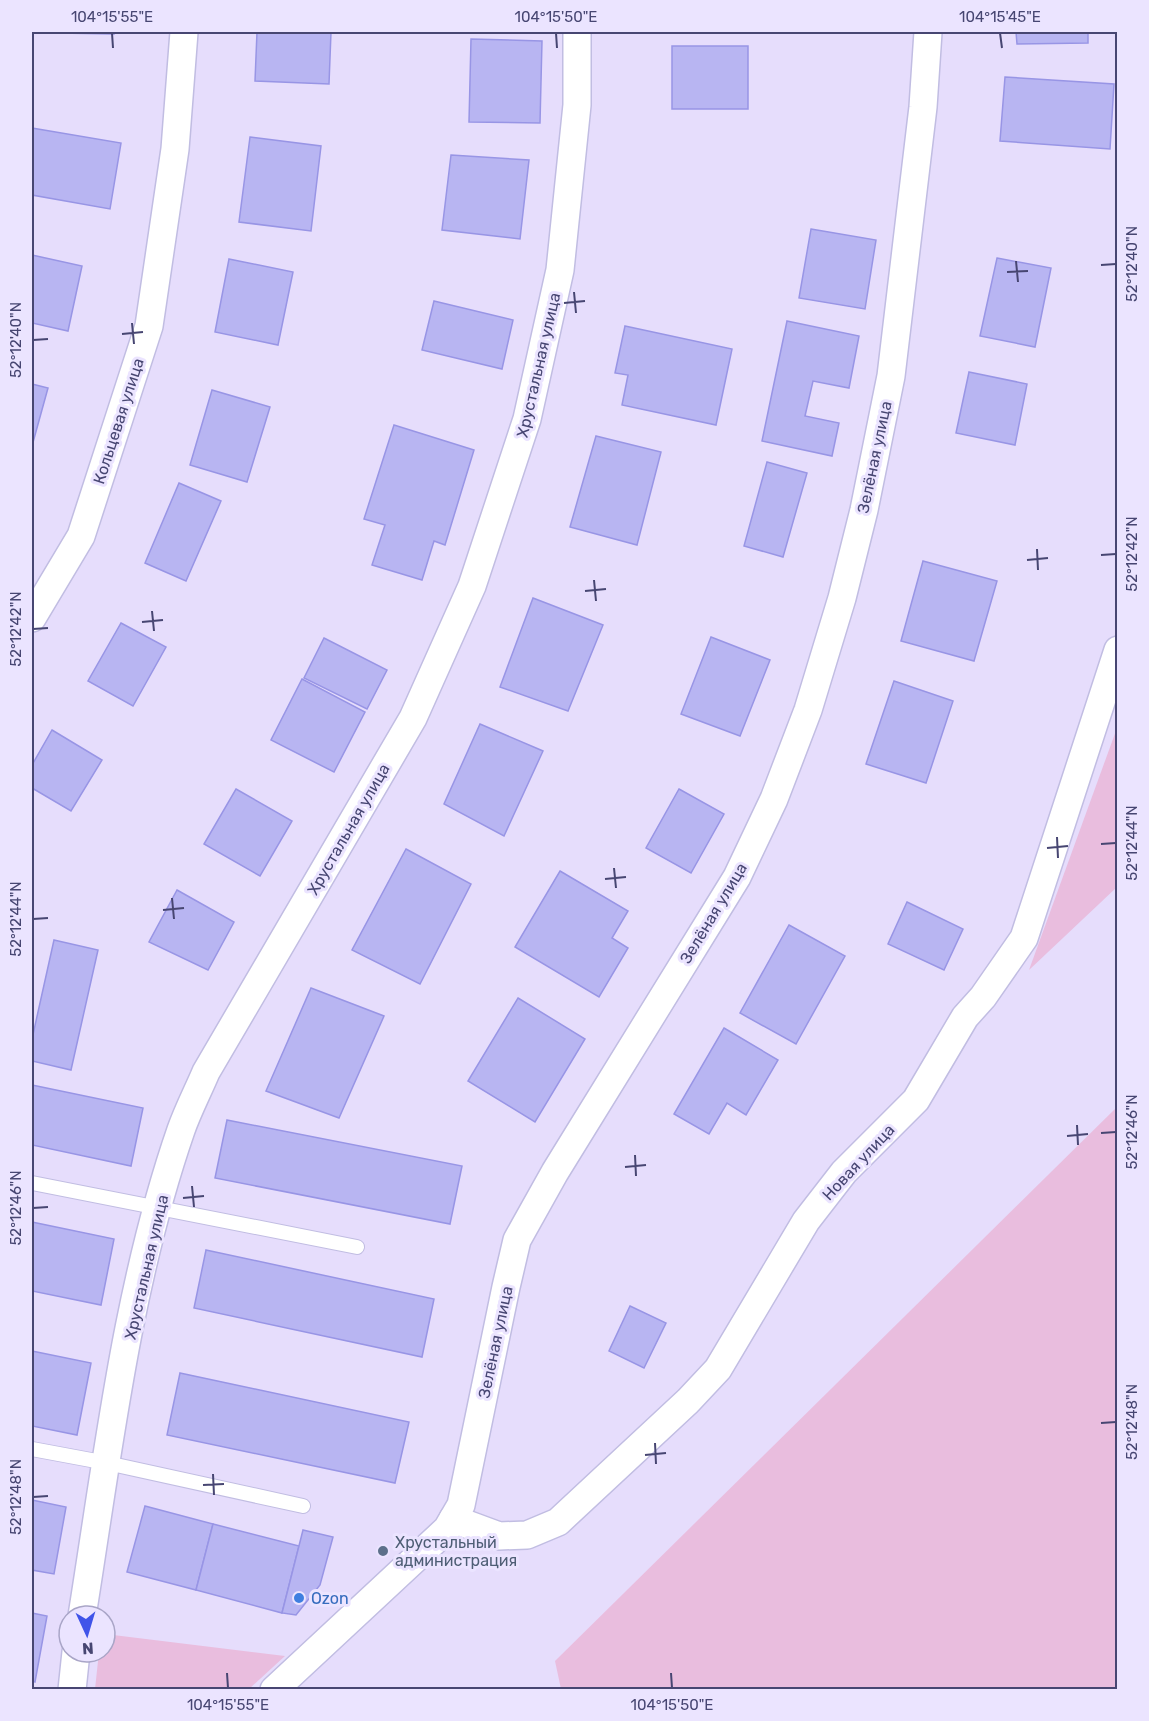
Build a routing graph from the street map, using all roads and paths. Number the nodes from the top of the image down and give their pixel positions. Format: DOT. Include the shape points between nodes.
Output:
graph roads {
  1 [pos="184,32"];
  2 [pos="577,32"];
  3 [pos="928,32"];
  4 [pos="32,618"];
  5 [pos="1118,650"];
  6 [pos="32,1183"];
  7 [pos="158,1209"];
  8 [pos="357,1247"];
  9 [pos="32,1449"];
  10 [pos="107,1463"];
  11 [pos="303,1506"];
  12 [pos="453,1519"];
  13 [pos="84,1604"];
  14 [pos="75,1664"];
  15 [pos="72,1689"];
  16 [pos="274,1689"];
  1 -- 4 [label="street, Кольцевая улица" via="175,149 148,326 81,536"];
  2 -- 7 [label="street, Хрустальная улица" via="577,105 560,270 527,419 472,586 413,718 206,1072 182,1129"];
  3 -- 12 [label="street, Зелёная улица" via="923,108 891,376 864,510 808,710 774,799 737,877 517,1240 461,1505"];
  5 -- 12 [label="street, Новая улица" via="1024,938 965,1017 916,1100 844,1172 806,1221 718,1369 558,1522 527,1535 499,1536"];
  6 -- 7 [label="lane"];
  7 -- 8 [label="lane"];
  7 -- 10 [label="street, Хрустальная улица" via="141,1276"];
  9 -- 10 [label="lane"];
  10 -- 11 [label="lane"];
  10 -- 13 [label="street, Хрустальная улица"];
  12 -- 16 [label="street, Зелёная улица" via="447,1529"];
  14 -- 15 [label="street"];
}
